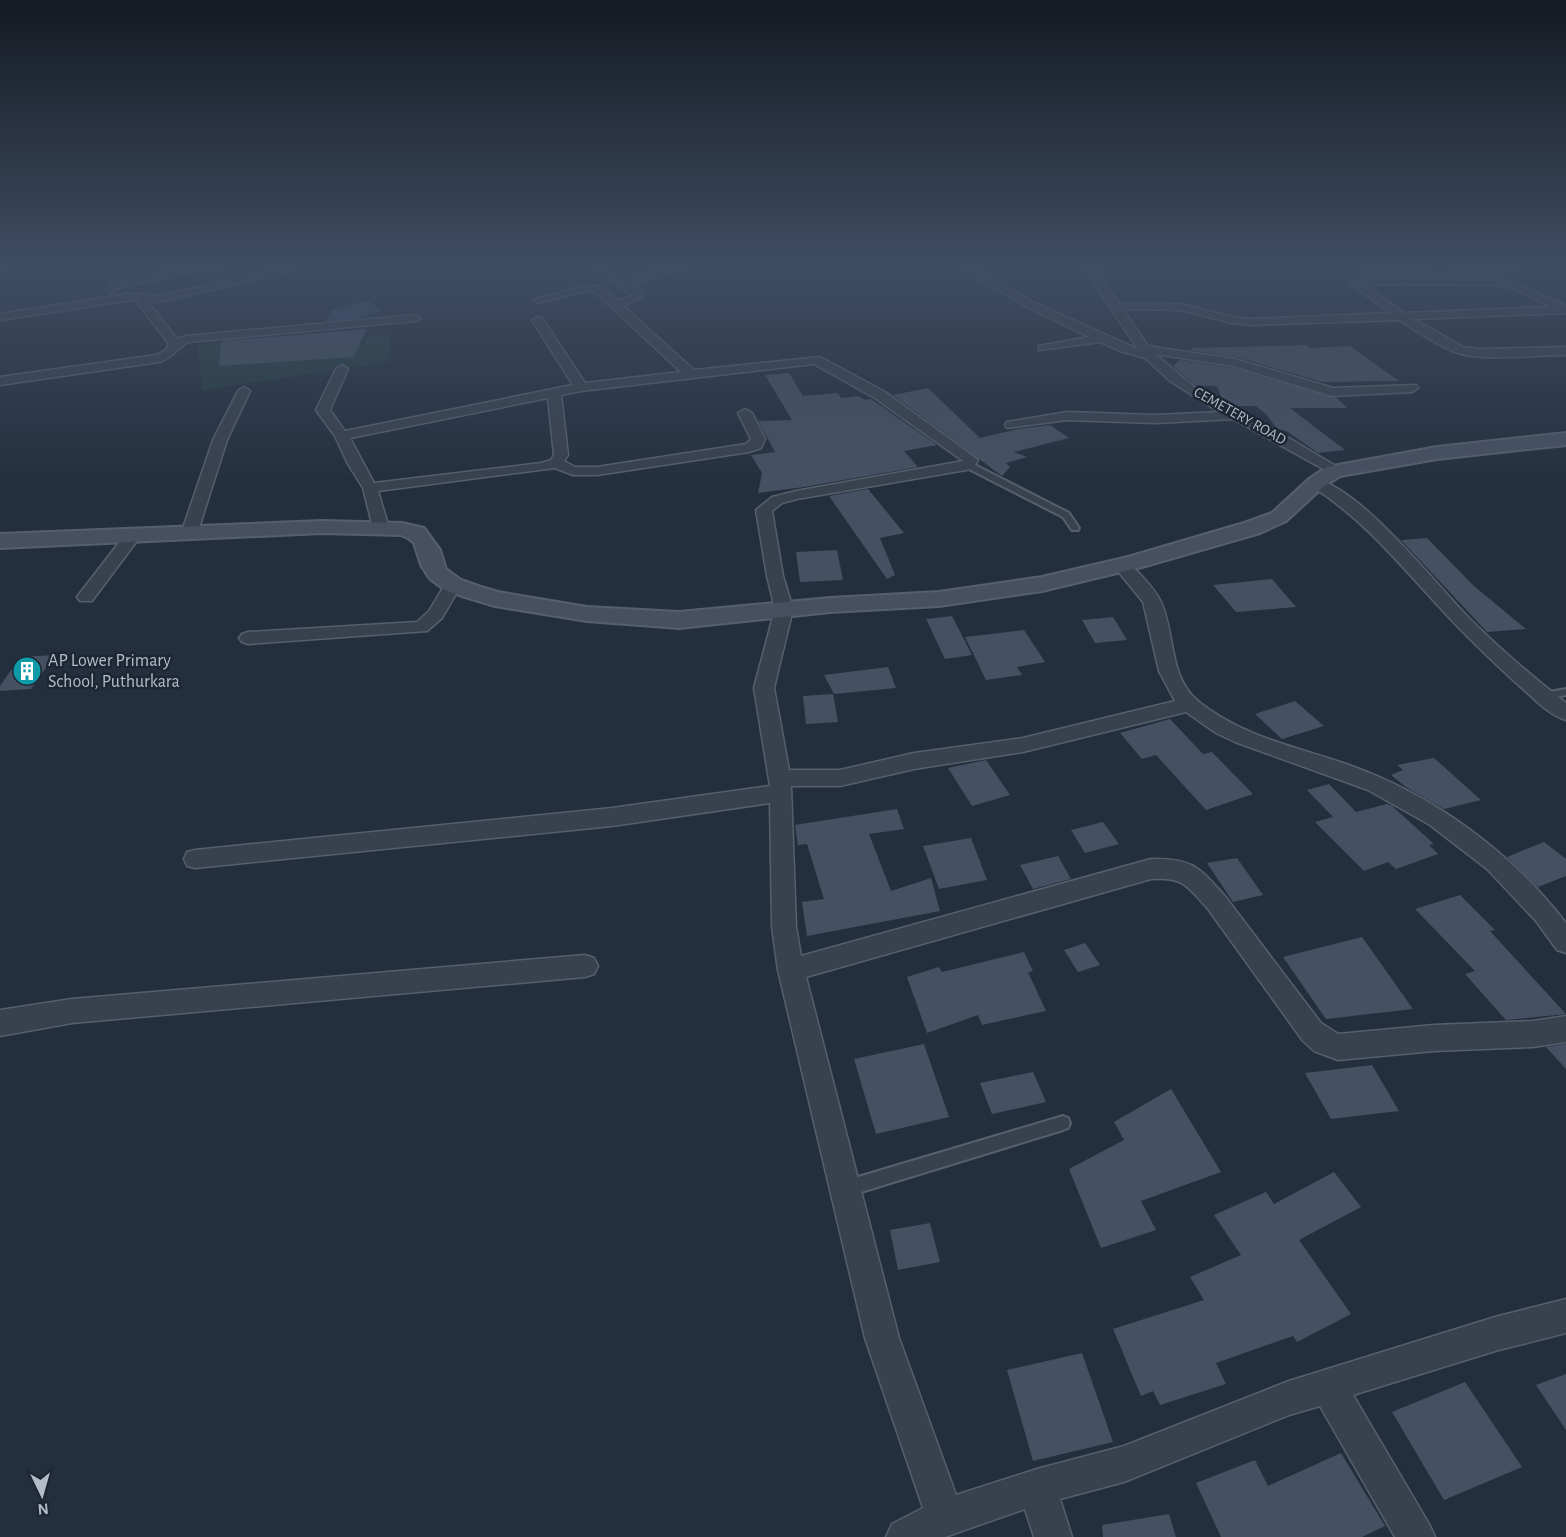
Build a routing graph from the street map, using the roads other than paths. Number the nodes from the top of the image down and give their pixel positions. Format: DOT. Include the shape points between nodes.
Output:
graph roads {
  1 [pos="170,339"];
  2 [pos="189,339"];
  3 [pos="550,339"];
  4 [pos="653,339"];
  5 [pos="1098,339"];
  6 [pos="1103,339"];
  7 [pos="1137,339"];
  8 [pos="1440,339"];
  9 [pos="174,344"];
  10 [pos="1043,348"];
  11 [pos="1566,351"];
  12 [pos="1146,352"];
  13 [pos="342,369"];
  14 [pos="691,374"];
  15 [pos="0,381"];
  16 [pos="581,387"];
  17 [pos="1412,388"];
  18 [pos="244,392"];
  19 [pos="554,392"];
  20 [pos="745,413"];
  21 [pos="1235,415"];
  22 [pos="1012,425"];
  23 [pos="342,436"];
  24 [pos="1562,443"];
  25 [pos="556,463"];
  26 [pos="968,465"];
  27 [pos="1334,471"];
  28 [pos="1316,483"];
  29 [pos="370,488"];
  30 [pos="381,528"];
  31 [pos="1076,528"];
  32 [pos="190,531"];
  33 [pos="134,534"];
  34 [pos="0,541"];
  35 [pos="1121,565"];
  36 [pos="453,585"];
  37 [pos="86,597"];
  38 [pos="784,609"];
  39 [pos="248,638"];
  40 [pos="1566,692"];
  41 [pos="1544,696"];
  42 [pos="1189,704"];
  43 [pos="1566,713"];
  44 [pos="780,786"];
  45 [pos="195,858"];
  46 [pos="1566,942"];
  47 [pos="585,966"];
  48 [pos="790,970"];
  49 [pos="0,1023"];
  50 [pos="1566,1029"];
  51 [pos="1063,1123"];
  52 [pos="844,1189"];
  53 [pos="1566,1316"];
  54 [pos="1328,1386"];
  55 [pos="1037,1487"];
  56 [pos="945,1517"];
  57 [pos="905,1537"];
  58 [pos="1053,1537"];
  59 [pos="1416,1537"];
  1 -- 9 [label="street"];
  2 -- 9 [label="street"];
  3 -- 16 [label="street"];
  4 -- 14 [label="street"];
  5 -- 10 [label="street"];
  6 -- 12 [label="street" via="1124,349"];
  7 -- 12 [label="street, CEMETERY ROAD"];
  8 -- 11 [label="street" via="1460,350 1479,353"];
  9 -- 15 [label="street" via="171,352 159,358"];
  12 -- 17 [label="street" via="1234,363 1332,392"];
  12 -- 21 [label="street, CEMETERY ROAD" via="1174,377"];
  13 -- 23 [label="street" via="323,410"];
  14 -- 16 [label="street"];
  14 -- 26 [label="street" via="816,360 880,395 968,456"];
  16 -- 19 [label="street"];
  18 -- 32 [label="street" via="220,440"];
  19 -- 23 [label="street"];
  19 -- 25 [label="street" via="561,455"];
  20 -- 25 [label="street" via="758,439 749,448 597,471 573,471"];
  21 -- 22 [label="street" via="1156,419 1067,416"];
  21 -- 27 [label="street, CEMETERY ROAD"];
  23 -- 29 [label="street"];
  24 -- 27 [label="street" via="1437,453"];
  25 -- 29 [label="street"];
  26 -- 31 [label="lane" via="1066,515"];
  26 -- 38 [label="street" via="796,495 769,505 764,510 765,520"];
  27 -- 28 [label="street"];
  28 -- 35 [label="street" via="1279,517"];
  28 -- 41 [label="street" via="1363,515 1465,624"];
  29 -- 30 [label="street"];
  30 -- 32 [label="street"];
  30 -- 36 [label="street" via="416,533 429,550 438,574"];
  32 -- 33 [label="street"];
  33 -- 34 [label="street"];
  33 -- 37 [label="street"];
  35 -- 38 [label="street" via="998,592"];
  35 -- 42 [label="street" via="1154,606 1166,667 1173,684"];
  36 -- 38 [label="street" via="495,599 587,614 679,620"];
  36 -- 39 [label="street" via="430,624 421,627"];
  38 -- 44 [label="street" via="764,688"];
  40 -- 41 [label="lane"];
  41 -- 43 [label="street"];
  42 -- 44 [label="street" via="1023,745"];
  42 -- 46 [label="street" via="1247,738 1344,771 1396,793 1425,811 1496,864 1544,911"];
  44 -- 45 [label="street" via="588,820"];
  44 -- 48 [label="street" via="784,927"];
  47 -- 49 [label="street" via="72,1011"];
  48 -- 50 [label="street" via="1141,872 1177,868 1216,902 1312,1032 1324,1042 1338,1047"];
  48 -- 52 [label="street"];
  51 -- 52 [label="lane"];
  52 -- 56 [label="street" via="882,1338"];
  53 -- 54 [label="street"];
  54 -- 55 [label="street" via="1124,1464"];
  54 -- 59 [label="street"];
  55 -- 56 [label="street"];
  55 -- 58 [label="street"];
  56 -- 57 [label="street"];
}
